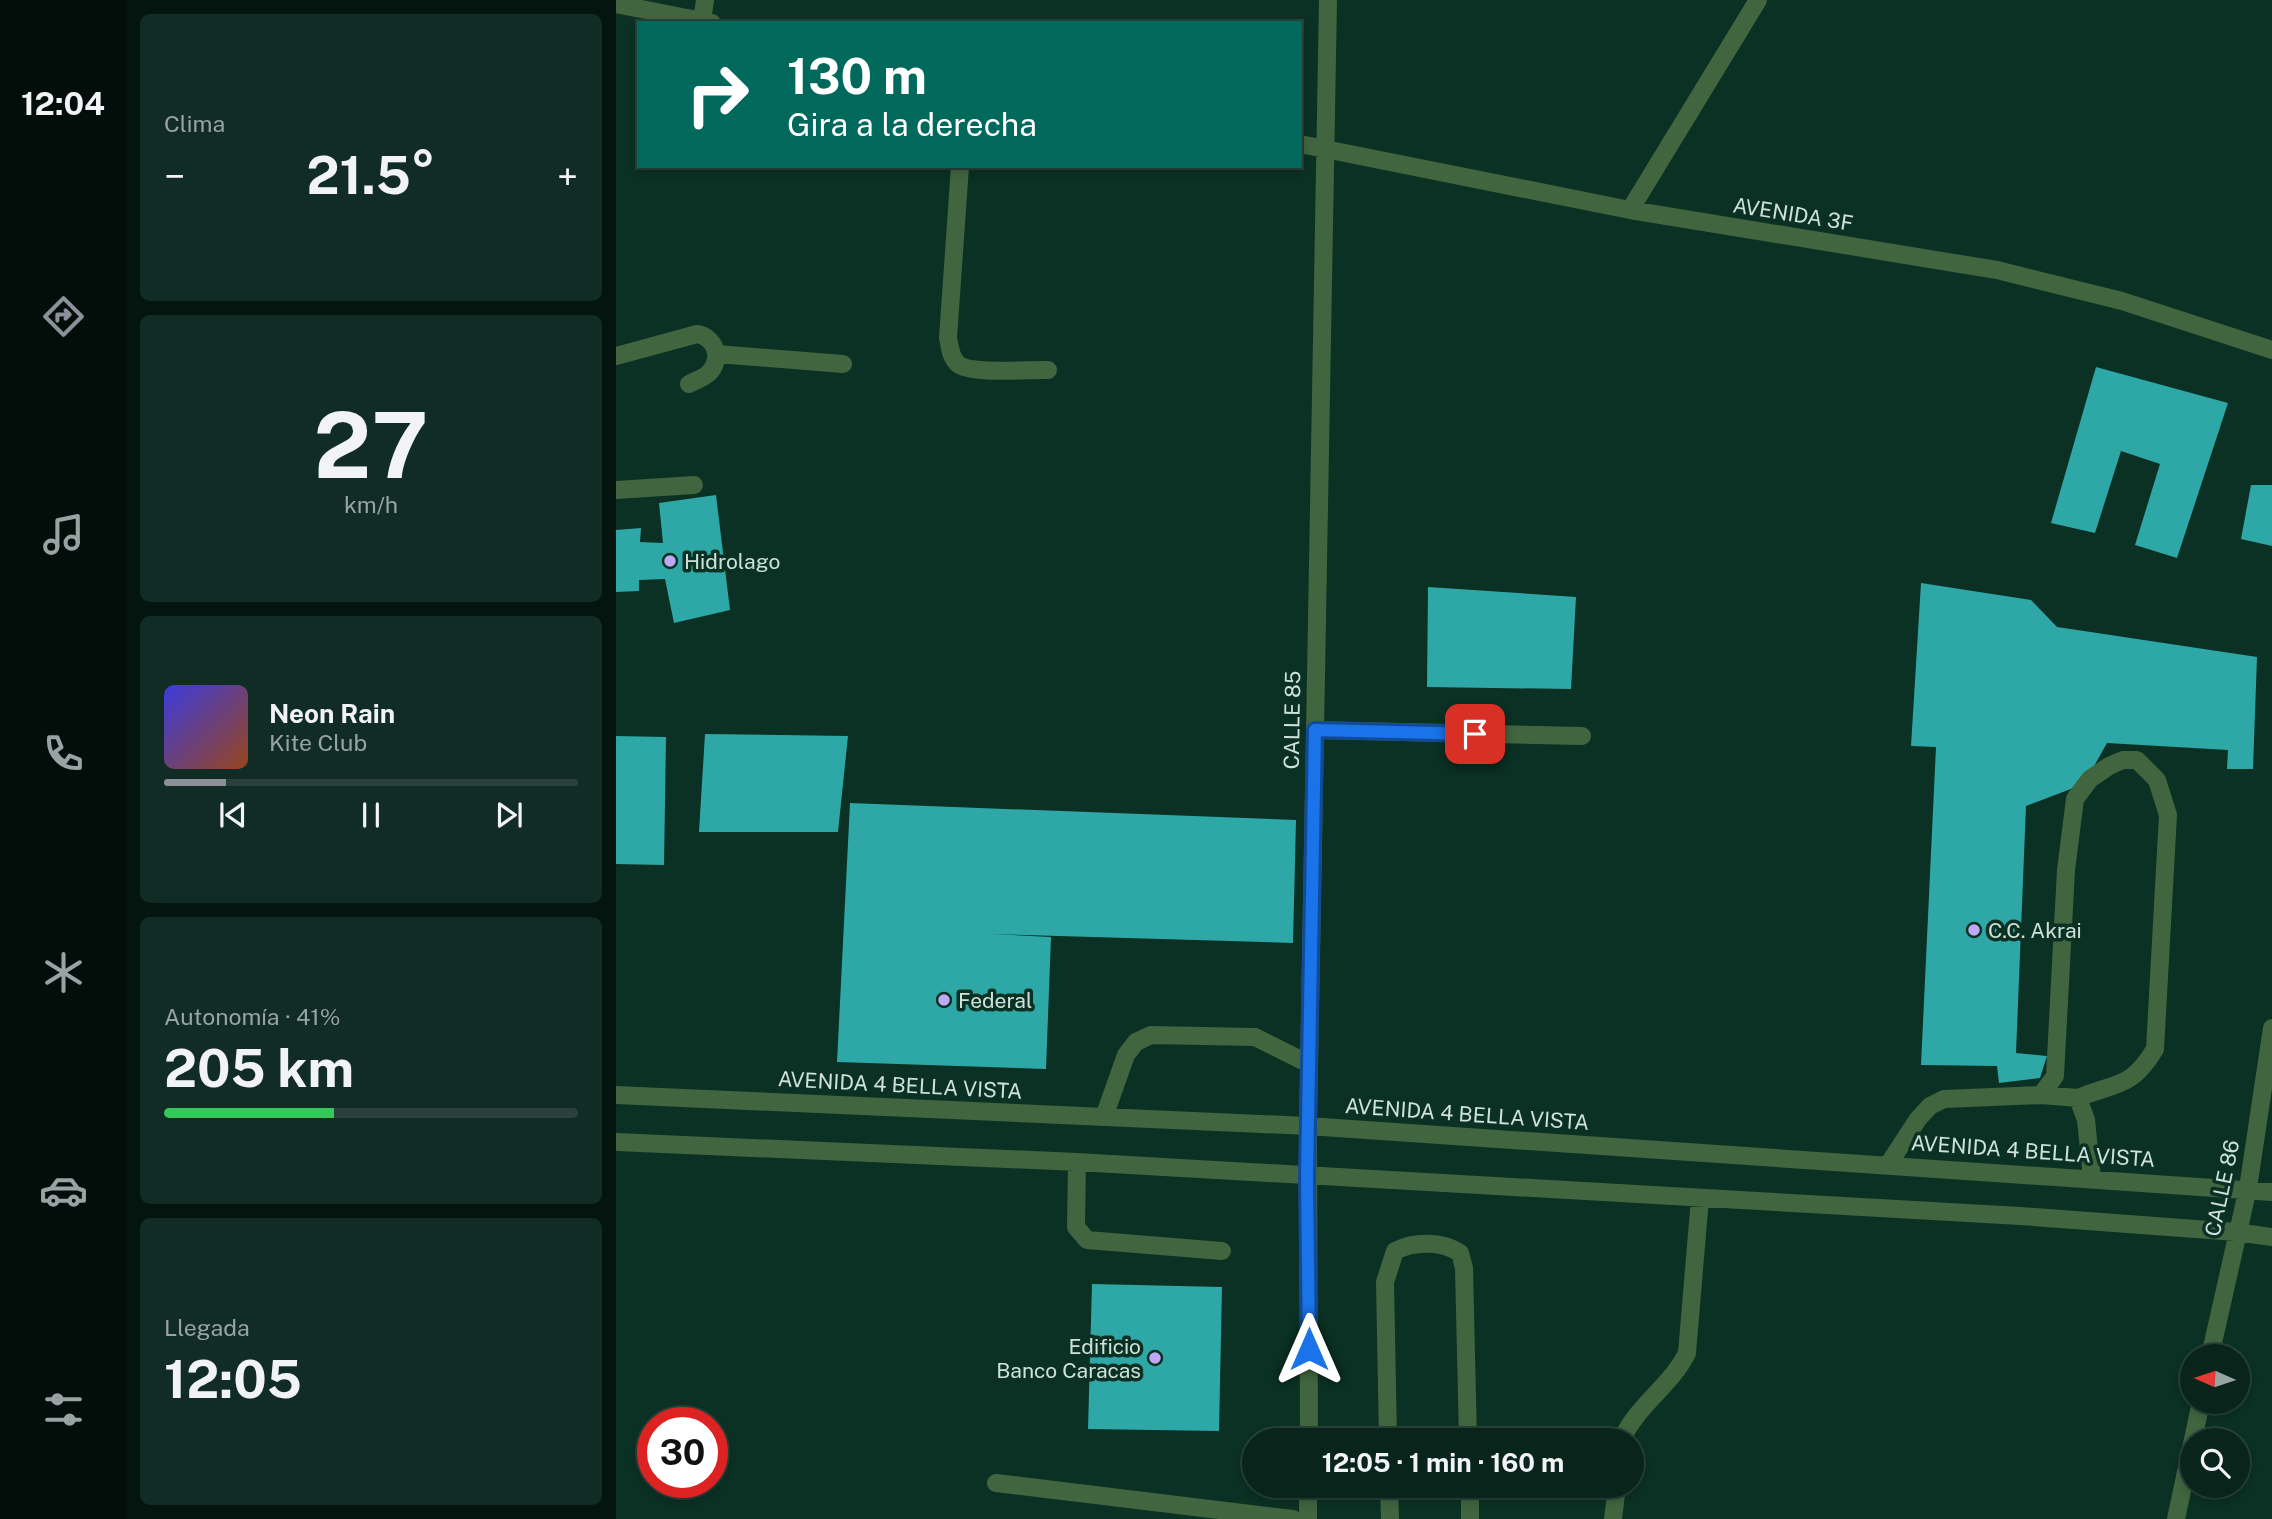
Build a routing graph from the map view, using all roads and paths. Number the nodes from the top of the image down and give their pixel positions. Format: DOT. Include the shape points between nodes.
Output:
graph roads {
  1 [pos="705,0"];
  2 [pos="1328,0"];
  3 [pos="1758,0"];
  4 [pos="616,4"];
  5 [pos="702,21"];
  6 [pos="707,21"];
  7 [pos="1302,144"];
  8 [pos="1326,149"];
  9 [pos="960,168"];
  10 [pos="1630,210"];
  11 [pos="2272,350"];
  12 [pos="717,354"];
  13 [pos="616,356"];
  14 [pos="843,364"];
  15 [pos="1048,369"];
  16 [pos="689,384"];
  17 [pos="694,485"];
  18 [pos="616,490"];
  19 [pos="1315,730"];
  20 [pos="1582,736"];
  21 [pos="2272,1028"];
  22 [pos="1309,1064"];
  23 [pos="616,1095"];
  24 [pos="2041,1095"];
  25 [pos="2078,1098"];
  26 [pos="1104,1117"];
  27 [pos="1308,1126"];
  28 [pos="616,1142"];
  29 [pos="1077,1162"];
  30 [pos="1888,1165"];
  31 [pos="1307,1177"];
  32 [pos="2092,1178"];
  33 [pos="2248,1188"];
  34 [pos="2272,1192"];
  35 [pos="1700,1198"];
  36 [pos="2236,1231"];
  37 [pos="2272,1237"];
  38 [pos="1222,1251"];
  39 [pos="2212,1344"];
  40 [pos="2198,1414"];
  41 [pos="1309,1428"];
  42 [pos="1388,1428"];
  43 [pos="1468,1428"];
  44 [pos="1628,1428"];
  45 [pos="996,1482"];
  46 [pos="1308,1498"];
  47 [pos="1389,1498"];
  48 [pos="1470,1498"];
  49 [pos="1616,1498"];
  50 [pos="1293,1519"];
  51 [pos="1308,1519"];
  52 [pos="1390,1519"];
  53 [pos="1470,1519"];
  54 [pos="1614,1519"];
  55 [pos="2176,1519"];
  1 -- 6 [label="street"];
  2 -- 8 [label="street, CALLE 85"];
  3 -- 10 [label="street"];
  4 -- 5 [label="street"];
  7 -- 8 [label="street, AVENIDA 3F"];
  8 -- 10 [label="street, AVENIDA 3F"];
  8 -- 19 [label="street, CALLE 85"];
  9 -- 15 [label="street" via="948,338 951,354 959,365 972,369"];
  10 -- 11 [label="street, AVENIDA 3F" via="1997,270 2122,301"];
  12 -- 13 [label="street" via="706,335 697,334"];
  12 -- 14 [label="street"];
  12 -- 16 [label="street" via="707,375"];
  17 -- 18 [label="street"];
  19 -- 20 [label="street"];
  19 -- 22 [label="street, CALLE 85"];
  21 -- 33 [label="street, CALLE 86"];
  22 -- 26 [label="street" via="1255,1037 1151,1035 1136,1042 1126,1055"];
  22 -- 27 [label="street, CALLE 85"];
  23 -- 26 [label="street, AVENIDA 4 BELLA VISTA"];
  24 -- 25 [label="street"];
  24 -- 25 [label="street" via="2057,1065 2066,870 2075,799 2090,779 2109,766 2137,760 2157,780 2168,815 2155,1049 2131,1080"];
  24 -- 30 [label="street" via="1944,1099 1918,1119"];
  25 -- 32 [label="street"];
  26 -- 27 [label="street, AVENIDA 4 BELLA VISTA"];
  27 -- 30 [label="street, AVENIDA 4 BELLA VISTA"];
  27 -- 31 [label="street, CALLE 85"];
  28 -- 29 [label="street"];
  29 -- 31 [label="street"];
  29 -- 38 [label="street" via="1076,1227 1087,1240"];
  30 -- 32 [label="street, AVENIDA 4 BELLA VISTA"];
  31 -- 35 [label="street"];
  31 -- 41 [label="street, CALLE 85"];
  32 -- 33 [label="street, AVENIDA 4 BELLA VISTA"];
  33 -- 34 [label="street, AVENIDA 4 BELLA VISTA"];
  33 -- 36 [label="street, CALLE 86"];
  35 -- 36 [label="street"];
  35 -- 44 [label="street" via="1687,1353"];
  36 -- 37 [label="street"];
  36 -- 39 [label="street, CALLE 86"];
  40 -- 55 [label="street"];
  42 -- 43 [label="street" via="1385,1282 1395,1251 1407,1245 1448,1245 1460,1253 1464,1268"];
  45 -- 50 [label="street"];
  46 -- 51 [label="street"];
  47 -- 52 [label="street"];
  48 -- 53 [label="street"];
  49 -- 54 [label="street"];
}
